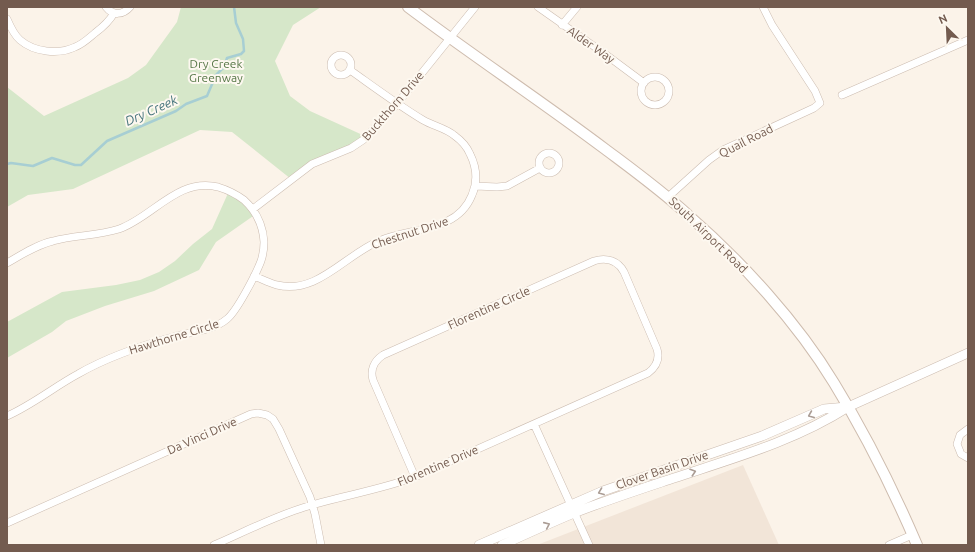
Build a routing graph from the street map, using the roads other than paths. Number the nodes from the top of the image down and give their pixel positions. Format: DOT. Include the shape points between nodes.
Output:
graph roads {
  1 [pos="106,7"];
  2 [pos="130,7"];
  3 [pos="408,7"];
  4 [pos="476,7"];
  5 [pos="538,7"];
  6 [pos="577,7"];
  7 [pos="763,7"];
  8 [pos="114,13"];
  9 [pos="7,19"];
  10 [pos="562,25"];
  11 [pos="449,38"];
  12 [pos="968,40"];
  13 [pos="350,70"];
  14 [pos="644,83"];
  15 [pos="842,95"];
  16 [pos="397,104"];
  17 [pos="540,168"];
  18 [pos="476,186"];
  19 [pos="668,197"];
  20 [pos="253,209"];
  21 [pos="7,264"];
  22 [pos="254,276"];
  23 [pos="968,353"];
  24 [pos="655,366"];
  25 [pos="848,407"];
  26 [pos="7,416"];
  27 [pos="534,424"];
  28 [pos="968,429"];
  29 [pos="968,458"];
  30 [pos="415,477"];
  31 [pos="571,504"];
  32 [pos="312,505"];
  33 [pos="575,513"];
  34 [pos="7,523"];
  35 [pos="912,534"];
  36 [pos="214,545"];
  37 [pos="321,545"];
  38 [pos="479,545"];
  39 [pos="502,545"];
  40 [pos="588,545"];
  41 [pos="889,545"];
  42 [pos="917,545"];
  1 -- 8 [label="street"];
  2 -- 8 [label="street" via="123,13"];
  3 -- 11 [label="main road, South Airport Road"];
  4 -- 11 [label="street, Buckthorn Drive"];
  5 -- 10 [label="street, Alder Way"];
  6 -- 10 [label="street"];
  7 -- 19 [label="street, Quail Road" via="820,102 816,107 723,150"];
  8 -- 9 [label="street" via="107,24 80,44 68,50 58,51 26,45 17,37"];
  10 -- 14 [label="street, Alder Way"];
  11 -- 16 [label="street, Buckthorn Drive"];
  11 -- 19 [label="main road, South Airport Road" via="570,122"];
  12 -- 15 [label="street"];
  13 -- 16 [label="street, Chestnut Drive"];
  16 -- 18 [label="street, Chestnut Drive" via="431,125 452,133 463,143 475,166"];
  16 -- 20 [label="street, Buckthorn Drive" via="359,144 312,164"];
  17 -- 18 [label="street" via="507,186"];
  18 -- 22 [label="street, Chestnut Drive" via="467,206 455,218 442,224 379,240 317,280 295,287 285,287"];
  19 -- 25 [label="main road, South Airport Road" via="708,233 780,309 834,382"];
  20 -- 21 [label="street, Hawthorne Circle" via="229,191 208,185 191,187 122,228 48,242"];
  20 -- 22 [label="street, Hawthorne Circle" via="264,242 263,255"];
  22 -- 26 [label="street, Hawthorne Circle" via="233,314 222,323 148,344 100,363"];
  23 -- 25 [label="street, Clover Basin Drive"];
  24 -- 27 [label="street, Florentine Drive" via="639,378"];
  24 -- 30 [label="street, Florentine Circle" via="658,358 657,347 624,272 616,263 605,259 594,261 383,355 373,366 372,378"];
  25 -- 31 [label="street, Clover Basin Drive, one-way" via="824,409 762,436"];
  33 -- 25 [label="street, Clover Basin Drive, one-way" via="765,448 830,419"];
  25 -- 35 [label="main road, South Airport Road" via="875,455"];
  27 -- 30 [label="street, Florentine Drive"];
  27 -- 31 [label="street"];
  28 -- 29 [label="street" via="960,435 957,444 962,454"];
  30 -- 32 [label="street, Florentine Drive" via="383,488"];
  31 -- 33 [label="street"];
  31 -- 38 [label="street, Clover Basin Drive"];
  32 -- 34 [label="street, Da Vinci Drive" via="277,426 270,417 256,413"];
  32 -- 36 [label="street, Florentine Drive" via="284,514"];
  32 -- 37 [label="street, Da Vinci Drive"];
  39 -- 33 [label="street, Clover Basin Drive, one-way"];
  33 -- 40 [label="street"];
  35 -- 41 [label="street"];
  35 -- 42 [label="main road, South Airport Road"];
}
